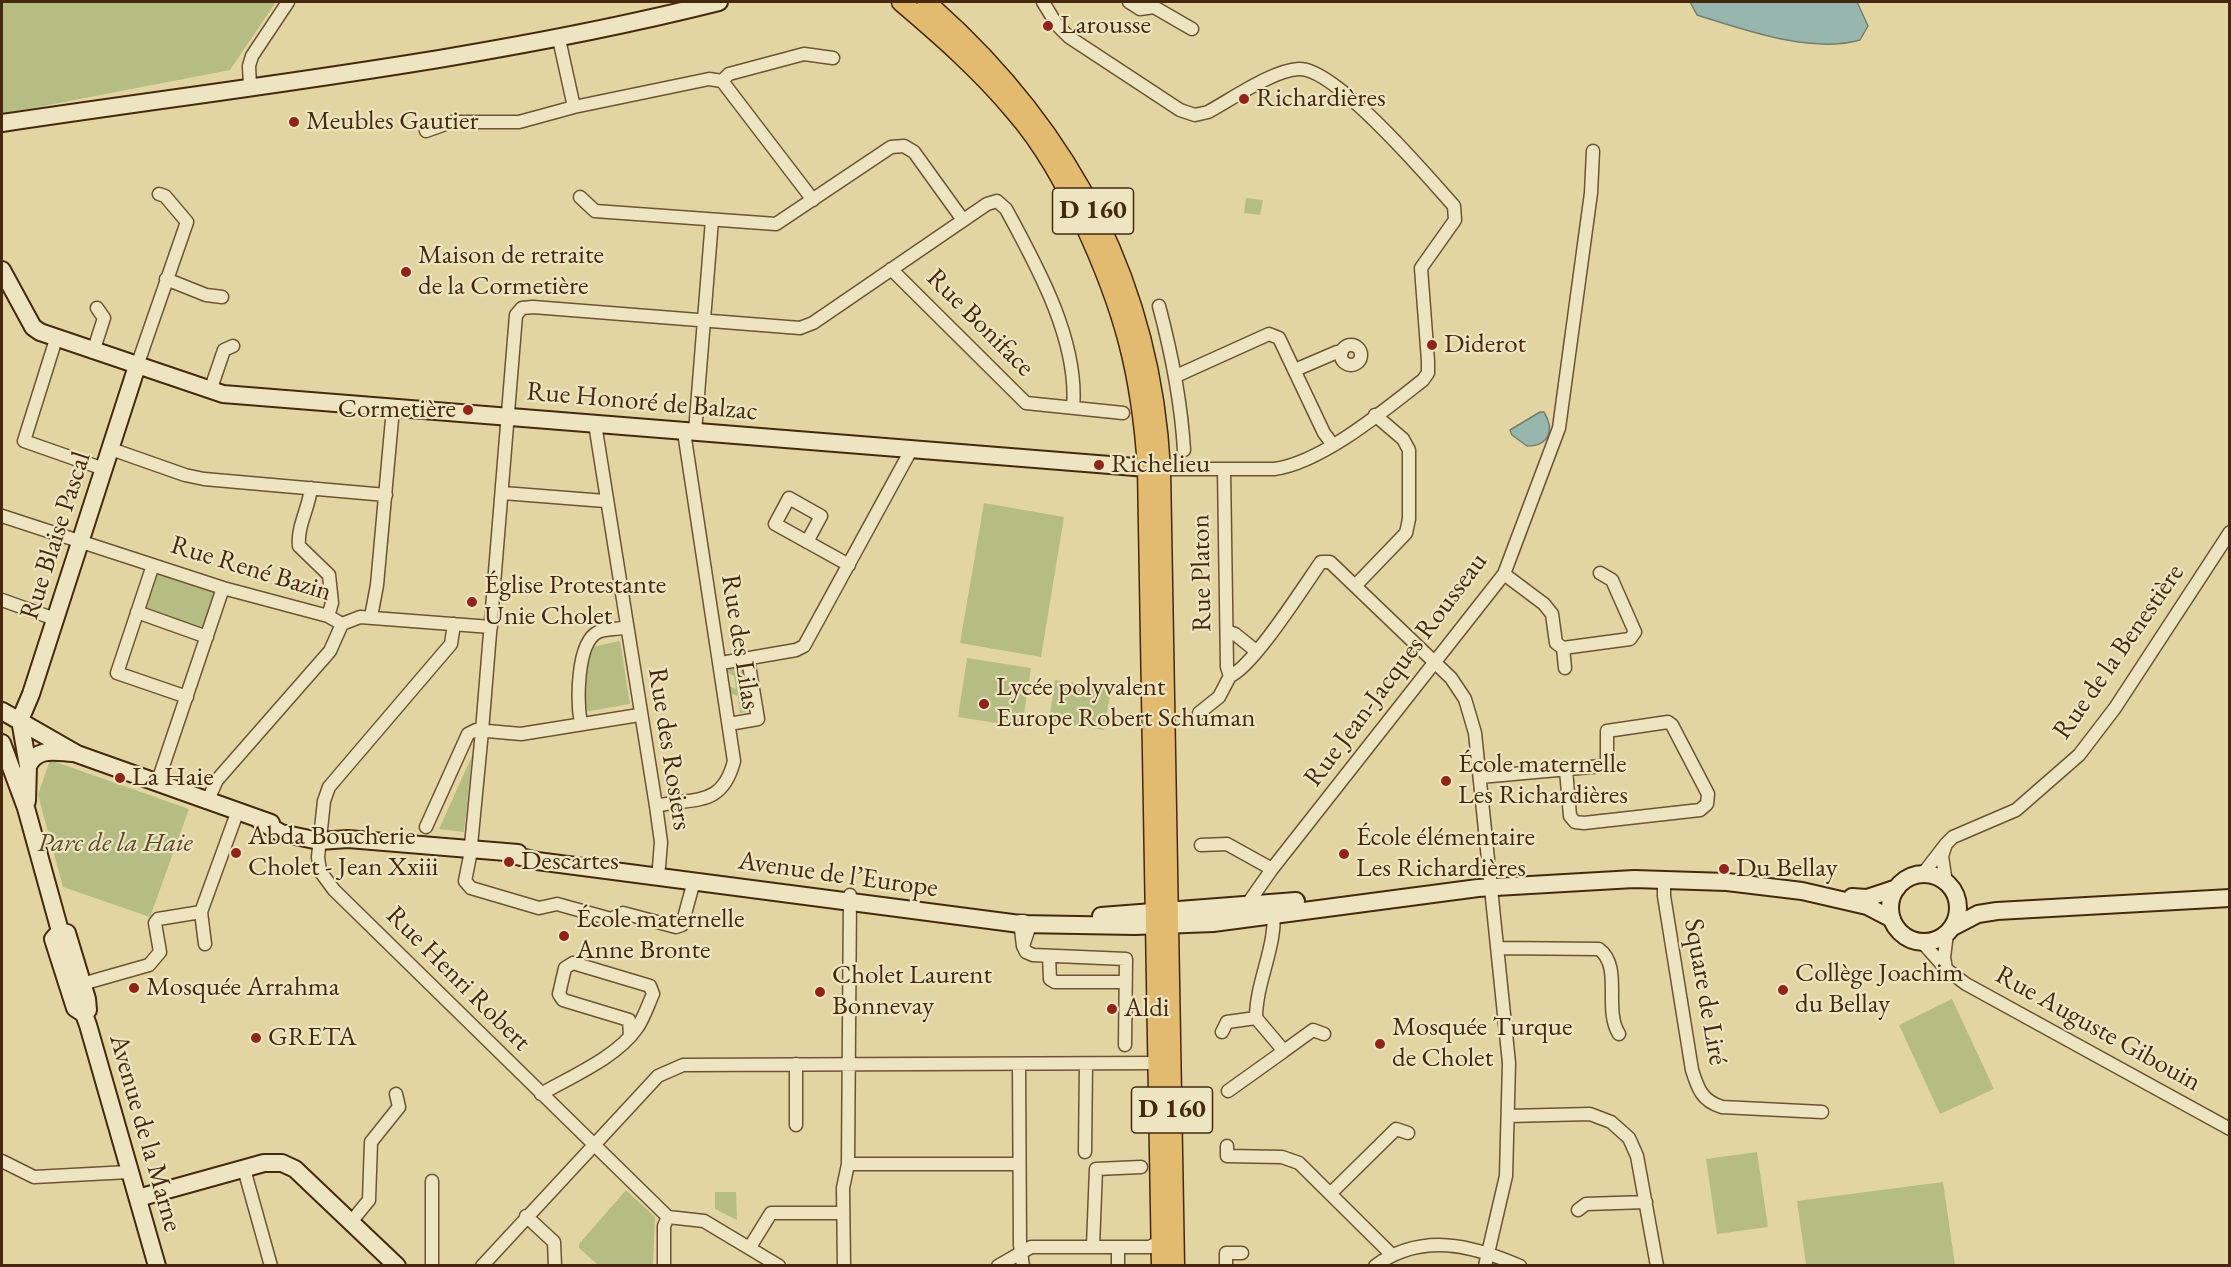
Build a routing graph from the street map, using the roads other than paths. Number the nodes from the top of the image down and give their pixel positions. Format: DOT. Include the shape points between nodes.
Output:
graph roads {
  1 [pos="288,2"];
  2 [pos="719,2"];
  3 [pos="901,2"];
  4 [pos="926,2"];
  5 [pos="1043,2"];
  6 [pos="1129,2"];
  7 [pos="1192,29"];
  8 [pos="559,39"];
  9 [pos="833,58"];
  10 [pos="722,81"];
  11 [pos="250,86"];
  12 [pos="574,107"];
  13 [pos="2,123"];
  14 [pos="426,131"];
  15 [pos="1593,151"];
  16 [pos="159,194"];
  17 [pos="580,197"];
  18 [pos="813,200"];
  19 [pos="712,220"];
  20 [pos="963,220"];
  21 [pos="891,269"];
  22 [pos="2,270"];
  23 [pos="166,279"];
  24 [pos="7,293"];
  25 [pos="222,297"];
  26 [pos="1159,306"];
  27 [pos="97,308"];
  28 [pos="704,321"];
  29 [pos="56,339"];
  30 [pos="233,346"];
  31 [pos="93,352"];
  32 [pos="1342,352"];
  33 [pos="137,366"];
  34 [pos="1295,370"];
  35 [pos="1176,376"];
  36 [pos="210,391"];
  37 [pos="393,408"];
  38 [pos="1073,408"];
  39 [pos="1123,413"];
  40 [pos="1375,415"];
  41 [pos="508,417"];
  42 [pos="594,424"];
  43 [pos="689,432"];
  44 [pos="1333,445"];
  45 [pos="111,449"];
  46 [pos="910,450"];
  47 [pos="1184,450"];
  48 [pos="104,469"];
  49 [pos="1154,469"];
  50 [pos="1224,470"];
  51 [pos="311,488"];
  52 [pos="503,493"];
  53 [pos="386,495"];
  54 [pos="606,501"];
  55 [pos="2,516"];
  56 [pos="2229,532"];
  57 [pos="81,542"];
  58 [pos="807,542"];
  59 [pos="153,565"];
  60 [pos="849,565"];
  61 [pos="1600,573"];
  62 [pos="1504,574"];
  63 [pos="1356,585"];
  64 [pos="223,588"];
  65 [pos="2,600"];
  66 [pos="137,612"];
  67 [pos="322,614"];
  68 [pos="371,617"];
  69 [pos="55,619"];
  70 [pos="342,624"];
  71 [pos="454,624"];
  72 [pos="491,627"];
  73 [pos="626,627"];
  74 [pos="1227,631"];
  75 [pos="207,637"];
  76 [pos="1563,648"];
  77 [pos="1256,651"];
  78 [pos="748,659"];
  79 [pos="1435,662"];
  80 [pos="720,663"];
  81 [pos="1564,668"];
  82 [pos="1230,676"];
  83 [pos="187,697"];
  84 [pos="2,711"];
  85 [pos="1199,712"];
  86 [pos="639,715"];
  87 [pos="20,720"];
  88 [pos="581,724"];
  89 [pos="729,724"];
  90 [pos="482,731"];
  91 [pos="2,734"];
  92 [pos="2,743"];
  93 [pos="24,744"];
  94 [pos="44,752"];
  95 [pos="77,754"];
  96 [pos="28,766"];
  97 [pos="1566,770"];
  98 [pos="1480,777"];
  99 [pos="157,784"];
  100 [pos="207,802"];
  101 [pos="656,806"];
  102 [pos="26,808"];
  103 [pos="237,813"];
  104 [pos="426,827"];
  105 [pos="319,837"];
  106 [pos="1946,844"];
  107 [pos="1201,845"];
  108 [pos="471,849"];
  109 [pos="508,854"];
  110 [pos="659,867"];
  111 [pos="1272,868"];
  112 [pos="1922,875"];
  113 [pos="1664,880"];
  114 [pos="694,881"];
  115 [pos="1947,883"];
  116 [pos="1491,886"];
  117 [pos="1897,888"];
  118 [pos="1829,896"];
  119 [pos="849,898"];
  120 [pos="1956,898"];
  121 [pos="2229,898"];
  122 [pos="1274,908"];
  123 [pos="1997,910"];
  124 [pos="1252,911"];
  125 [pos="201,912"];
  126 [pos="1164,915"];
  127 [pos="1045,916"];
  128 [pos="1892,919"];
  129 [pos="1025,925"];
  130 [pos="1950,930"];
  131 [pos="60,931"];
  132 [pos="1922,942"];
  133 [pos="205,944"];
  134 [pos="1499,948"];
  135 [pos="1049,956"];
  136 [pos="1946,969"];
  137 [pos="1125,982"];
  138 [pos="82,984"];
  139 [pos="84,1014"];
  140 [pos="1256,1018"];
  141 [pos="1222,1032"];
  142 [pos="1619,1034"];
  143 [pos="1324,1035"];
  144 [pos="630,1036"];
  145 [pos="1125,1046"];
  146 [pos="1284,1051"];
  147 [pos="796,1064"];
  148 [pos="850,1064"];
  149 [pos="1019,1064"];
  150 [pos="1086,1064"];
  151 [pos="1157,1064"];
  152 [pos="1228,1091"];
  153 [pos="396,1094"];
  154 [pos="541,1094"];
  155 [pos="1822,1112"];
  156 [pos="1509,1116"];
  157 [pos="796,1125"];
  158 [pos="2229,1129"];
  159 [pos="1408,1133"];
  160 [pos="592,1144"];
  161 [pos="1227,1146"];
  162 [pos="1085,1152"];
  163 [pos="2,1161"];
  164 [pos="848,1164"];
  165 [pos="1019,1164"];
  166 [pos="1141,1167"];
  167 [pos="244,1169"];
  168 [pos="129,1172"];
  169 [pos="432,1181"];
  170 [pos="1331,1193"];
  171 [pos="138,1198"];
  172 [pos="1646,1202"];
  173 [pos="1578,1210"];
  174 [pos="843,1213"];
  175 [pos="526,1216"];
  176 [pos="668,1217"];
  177 [pos="351,1222"];
  178 [pos="1160,1241"];
  179 [pos="1093,1246"];
  180 [pos="750,1247"];
  181 [pos="1118,1247"];
  182 [pos="1020,1251"];
  183 [pos="1242,1253"];
  184 [pos="1489,1253"];
  185 [pos="1392,1255"];
  186 [pos="157,1266"];
  187 [pos="271,1266"];
  188 [pos="397,1266"];
  189 [pos="432,1266"];
  190 [pos="482,1266"];
  191 [pos="555,1266"];
  192 [pos="664,1266"];
  193 [pos="779,1266"];
  194 [pos="844,1266"];
  195 [pos="998,1266"];
  196 [pos="1023,1266"];
  197 [pos="1118,1266"];
  198 [pos="1161,1266"];
  199 [pos="1175,1266"];
  200 [pos="1226,1266"];
  201 [pos="1375,1266"];
  202 [pos="1485,1266"];
  203 [pos="1520,1266"];
  204 [pos="1657,1266"];
  1 -- 11 [label="street" via="252,56"];
  2 -- 8 [label="main road"];
  3 -- 49 [label="main road, D 160" via="949,42 1016,113 1064,182 1107,274 1127,329"];
  4 -- 49 [label="main road, D 160" via="960,32 1028,105 1076,176 1101,227 1122,274 1148,359 1157,412"];
  5 -- 40 [label="street" via="1069,37 1180,110 1195,115 1286,71 1302,68 1318,75 1392,136 1454,206 1455,220 1421,268 1428,373"];
  6 -- 7 [label="street" via="1140,9 1154,7"];
  8 -- 11 [label="main road"];
  8 -- 12 [label="street"];
  9 -- 10 [label="street" via="804,54 729,74"];
  10 -- 12 [label="street" via="709,79"];
  10 -- 18 [label="street"];
  11 -- 13 [label="main road"];
  12 -- 14 [label="street" via="519,122 451,123"];
  15 -- 62 [label="street, Rue Jean-Jacques Rousseau" via="1591,194 1559,428"];
  16 -- 23 [label="street" via="187,222"];
  17 -- 19 [label="street" via="595,211"];
  18 -- 19 [label="street" via="776,224"];
  18 -- 20 [label="street" via="891,147 904,146 914,152"];
  19 -- 28 [label="street, Rue des Lilas"];
  20 -- 21 [label="street"];
  20 -- 38 [label="street, Rue Boniface" via="997,201 1006,209 1052,304 1075,386"];
  21 -- 28 [label="street" via="800,328"];
  21 -- 38 [label="street, Rue Boniface" via="1026,404"];
  22 -- 24 [label="main road, Rue Honoré de Balzac"];
  23 -- 25 [label="street"];
  23 -- 33 [label="street"];
  24 -- 29 [label="main road, Rue Honoré de Balzac" via="33,327"];
  26 -- 35 [label="street"];
  27 -- 31 [label="street" via="104,318"];
  28 -- 41 [label="street" via="522,308 514,325"];
  28 -- 43 [label="street, Rue des Lilas"];
  29 -- 31 [label="main road, Rue Honoré de Balzac"];
  29 -- 48 [label="street" via="24,441"];
  30 -- 36 [label="street" via="224,350"];
  31 -- 33 [label="main road, Rue Honoré de Balzac"];
  32 -- 34 [label="street"];
  33 -- 36 [label="main road, Rue Honoré de Balzac"];
  33 -- 45 [label="main road, Rue Blaise Pascal"];
  34 -- 35 [label="street" via="1279,338 1269,334"];
  34 -- 44 [label="street"];
  35 -- 47 [label="street"];
  36 -- 37 [label="main road, Rue Honoré de Balzac"];
  37 -- 41 [label="main road, Rue Honoré de Balzac"];
  37 -- 53 [label="street"];
  38 -- 39 [label="street, Rue Boniface"];
  40 -- 44 [label="street"];
  40 -- 63 [label="street" via="1403,438 1409,450 1409,519 1406,533"];
  41 -- 42 [label="main road, Rue Honoré de Balzac"];
  41 -- 52 [label="street"];
  42 -- 43 [label="main road, Rue Honoré de Balzac"];
  42 -- 54 [label="street, Rue des Rosiers"];
  43 -- 46 [label="main road, Rue Honoré de Balzac"];
  43 -- 80 [label="street, Rue des Lilas"];
  44 -- 50 [label="street" via="1293,467"];
  45 -- 48 [label="main road, Rue Blaise Pascal"];
  45 -- 51 [label="street" via="204,479"];
  46 -- 49 [label="main road, Rue Honoré de Balzac"];
  46 -- 60 [label="street"];
  48 -- 57 [label="main road, Rue Blaise Pascal"];
  49 -- 50 [label="street"];
  49 -- 126 [label="main road, D 160"];
  50 -- 74 [label="street, Rue Platon"];
  51 -- 53 [label="street"];
  51 -- 67 [label="street" via="299,529 299,546 329,575 332,603"];
  52 -- 54 [label="street"];
  52 -- 72 [label="street"];
  53 -- 68 [label="street"];
  54 -- 73 [label="street, Rue des Rosiers"];
  55 -- 57 [label="street, Rue René Bazin"];
  56 -- 106 [label="street, Rue de la Benestière" via="2115,708 2079,755 2016,810"];
  57 -- 59 [label="street, Rue René Bazin"];
  57 -- 69 [label="main road, Rue Blaise Pascal"];
  58 -- 60 [label="street"];
  59 -- 64 [label="street, Rue René Bazin"];
  59 -- 66 [label="street"];
  60 -- 78 [label="street" via="804,646"];
  61 -- 76 [label="street" via="1612,579 1635,632 1630,639"];
  62 -- 76 [label="street" via="1552,614 1556,643"];
  62 -- 79 [label="street, Rue Jean-Jacques Rousseau"];
  63 -- 77 [label="street" via="1330,562 1321,562"];
  63 -- 79 [label="street"];
  64 -- 67 [label="street, Rue René Bazin"];
  64 -- 75 [label="street"];
  65 -- 69 [label="street"];
  66 -- 75 [label="street"];
  66 -- 83 [label="street" via="117,673"];
  67 -- 70 [label="street, Rue René Bazin"];
  68 -- 70 [label="street, Rue René Bazin"];
  68 -- 71 [label="street, Rue René Bazin"];
  69 -- 87 [label="main road, Rue Blaise Pascal"];
  70 -- 100 [label="street" via="330,651 218,780"];
  71 -- 72 [label="street, Rue René Bazin"];
  71 -- 105 [label="street, Rue Henri Robert" via="451,644 329,787"];
  72 -- 90 [label="street"];
  73 -- 86 [label="street, Rue des Rosiers"];
  73 -- 88 [label="street" via="598,632 586,646 579,688"];
  74 -- 77 [label="street"];
  74 -- 82 [label="street, Rue Platon"];
  75 -- 83 [label="street"];
  76 -- 81 [label="street"];
  77 -- 82 [label="street" via="1238,673"];
  78 -- 80 [label="street"];
  78 -- 89 [label="street" via="758,719"];
  79 -- 98 [label="street" via="1455,685 1472,715"];
  79 -- 111 [label="street, Rue Jean-Jacques Rousseau"];
  80 -- 89 [label="street, Rue des Lilas"];
  82 -- 85 [label="street" via="1219,697"];
  83 -- 99 [label="street"];
  84 -- 87 [label="main road, Avenue de l’Europe"];
  86 -- 88 [label="street"];
  86 -- 101 [label="street, Rue des Rosiers"];
  87 -- 93 [label="main road"];
  87 -- 95 [label="main road, Avenue de l’Europe"];
  88 -- 90 [label="street" via="521,734"];
  89 -- 101 [label="street, Rue des Lilas" via="734,761 723,786 699,801"];
  90 -- 104 [label="street" via="468,734"];
  90 -- 108 [label="street"];
  91 -- 93 [label="main road"];
  92 -- 102 [label="main road"];
  93 -- 94 [label="main road"];
  93 -- 96 [label="main road"];
  94 -- 95 [label="main road"];
  94 -- 96 [label="main road" via="36,755"];
  95 -- 99 [label="main road, Avenue de l’Europe"];
  96 -- 102 [label="main road"];
  97 -- 97 [label="street" via="1607,762 1607,731 1668,722 1708,794 1707,804 1701,810 1575,822 1570,816"];
  97 -- 98 [label="street"];
  98 -- 116 [label="street"];
  99 -- 100 [label="main road, Avenue de l’Europe"];
  100 -- 103 [label="main road, Avenue de l’Europe"];
  101 -- 110 [label="street, Rue des Rosiers"];
  102 -- 131 [label="main road, Avenue de la Marne"];
  103 -- 105 [label="main road, Avenue de l’Europe"];
  103 -- 125 [label="street"];
  105 -- 108 [label="main road, Avenue de l’Europe"];
  105 -- 154 [label="street, Rue Henri Robert" via="320,871 334,890"];
  106 -- 112 [label="street, Rue de la Benestière"];
  106 -- 115 [label="street" via="1942,856"];
  107 -- 111 [label="street" via="1227,844"];
  108 -- 109 [label="main road, Avenue de l’Europe"];
  108 -- 114 [label="street" via="465,881 471,888 539,908 557,904 611,919 623,913 676,927 682,925"];
  109 -- 110 [label="main road, Avenue de l’Europe" via="538,852"];
  109 -- 114 [label="main road, Avenue de l’Europe"];
  110 -- 119 [label="main road, Avenue de l’Europe"];
  111 -- 124 [label="street, Rue Jean-Jacques Rousseau" via="1251,899"];
  112 -- 115 [label="main road"];
  112 -- 117 [label="main road"];
  113 -- 116 [label="main road"];
  113 -- 118 [label="main road" via="1746,884"];
  113 -- 155 [label="street, Square de Liré" via="1692,1070 1702,1097 1722,1107"];
  114 -- 119 [label="main road, Avenue de l’Europe"];
  115 -- 120 [label="main road"];
  116 -- 122 [label="main road"];
  116 -- 134 [label="street"];
  117 -- 118 [label="main road" via="1867,898"];
  117 -- 128 [label="main road"];
  118 -- 128 [label="main road" via="1868,906"];
  119 -- 127 [label="main road, Avenue de l’Europe"];
  119 -- 129 [label="main road, Avenue de l’Europe"];
  119 -- 148 [label="street"];
  120 -- 123 [label="main road" via="1979,908"];
  120 -- 130 [label="main road" via="1957,918"];
  121 -- 123 [label="main road"];
  122 -- 124 [label="main road"];
  122 -- 140 [label="street" via="1275,926"];
  123 -- 130 [label="main road" via="1978,914"];
  124 -- 126 [label="main road"];
  125 -- 133 [label="street"];
  125 -- 138 [label="street" via="158,919 155,923 160,952 149,965"];
  126 -- 127 [label="main road, Avenue de l’Europe"];
  126 -- 129 [label="main road, Avenue de l’Europe"];
  126 -- 151 [label="main road, D 160" via="1156,945"];
  126 -- 199 [label="main road, D 160"];
  127 -- 129 [label="street" via="1020,921"];
  128 -- 132 [label="main road" via="1904,935"];
  129 -- 135 [label="street" via="1026,952"];
  130 -- 132 [label="main road" via="1931,942"];
  130 -- 136 [label="street" via="1944,957"];
  131 -- 138 [label="main road, Avenue de la Marne" via="67,933"];
  131 -- 139 [label="main road, Avenue de la Marne" via="53,939 75,1008"];
  132 -- 136 [label="street, Rue Auguste Gibouin"];
  134 -- 142 [label="street" via="1599,948 1609,964 1611,1012"];
  134 -- 156 [label="street" via="1509,1063"];
  135 -- 137 [label="street" via="1050,979 1055,982"];
  135 -- 137 [label="street" via="1126,958"];
  136 -- 158 [label="street, Rue Auguste Gibouin" via="1966,984"];
  137 -- 145 [label="street"];
  138 -- 139 [label="main road, Avenue de la Marne" via="88,1010"];
  139 -- 168 [label="main road, Avenue de la Marne"];
  140 -- 141 [label="street" via="1227,1022"];
  140 -- 146 [label="street"];
  143 -- 146 [label="street" via="1313,1030"];
  144 -- 144 [label="street" via="653,994 650,986 573,963 565,968 559,993 563,1000 629,1020"];
  144 -- 154 [label="street" via="605,1056"];
  146 -- 152 [label="street"];
  147 -- 148 [label="street"];
  147 -- 157 [label="street"];
  147 -- 160 [label="street" via="683,1065 668,1070"];
  148 -- 149 [label="street"];
  148 -- 164 [label="street"];
  149 -- 150 [label="street"];
  149 -- 165 [label="street"];
  150 -- 151 [label="street"];
  150 -- 162 [label="street"];
  151 -- 178 [label="main road, D 160"];
  153 -- 177 [label="street" via="399,1107 371,1142 369,1200"];
  154 -- 160 [label="street, Rue Henri Robert"];
  156 -- 172 [label="street" via="1590,1114 1611,1122 1629,1138 1637,1155"];
  156 -- 184 [label="street" via="1506,1176"];
  159 -- 170 [label="street" via="1396,1129"];
  160 -- 175 [label="street"];
  160 -- 176 [label="street, Rue Henri Robert"];
  161 -- 170 [label="street" via="1227,1156 1291,1158"];
  163 -- 168 [label="street" via="34,1177"];
  164 -- 165 [label="street"];
  164 -- 174 [label="street"];
  165 -- 182 [label="street"];
  166 -- 179 [label="street" via="1102,1167 1095,1171"];
  167 -- 171 [label="main road"];
  167 -- 177 [label="main road" via="272,1162 289,1166"];
  167 -- 187 [label="street"];
  168 -- 171 [label="main road, Avenue de la Marne"];
  169 -- 189 [label="street"];
  170 -- 185 [label="street"];
  171 -- 186 [label="main road, Avenue de la Marne"];
  172 -- 173 [label="street" via="1586,1204"];
  172 -- 204 [label="street"];
  174 -- 180 [label="street" via="771,1213"];
  174 -- 194 [label="street"];
  175 -- 190 [label="street"];
  175 -- 191 [label="street" via="555,1242"];
  176 -- 180 [label="street" via="704,1221"];
  176 -- 192 [label="street" via="664,1226"];
  177 -- 188 [label="main road"];
  178 -- 181 [label="street" via="1155,1246"];
  178 -- 198 [label="main road, D 160"];
  179 -- 181 [label="street"];
  179 -- 182 [label="street" via="1031,1247"];
  180 -- 193 [label="street"];
  181 -- 197 [label="street"];
  182 -- 195 [label="street"];
  182 -- 196 [label="street"];
  183 -- 200 [label="street" via="1226,1253"];
  184 -- 185 [label="street" via="1474,1247 1431,1245"];
  184 -- 202 [label="street"];
  184 -- 203 [label="street"];
  185 -- 201 [label="street"];
}
